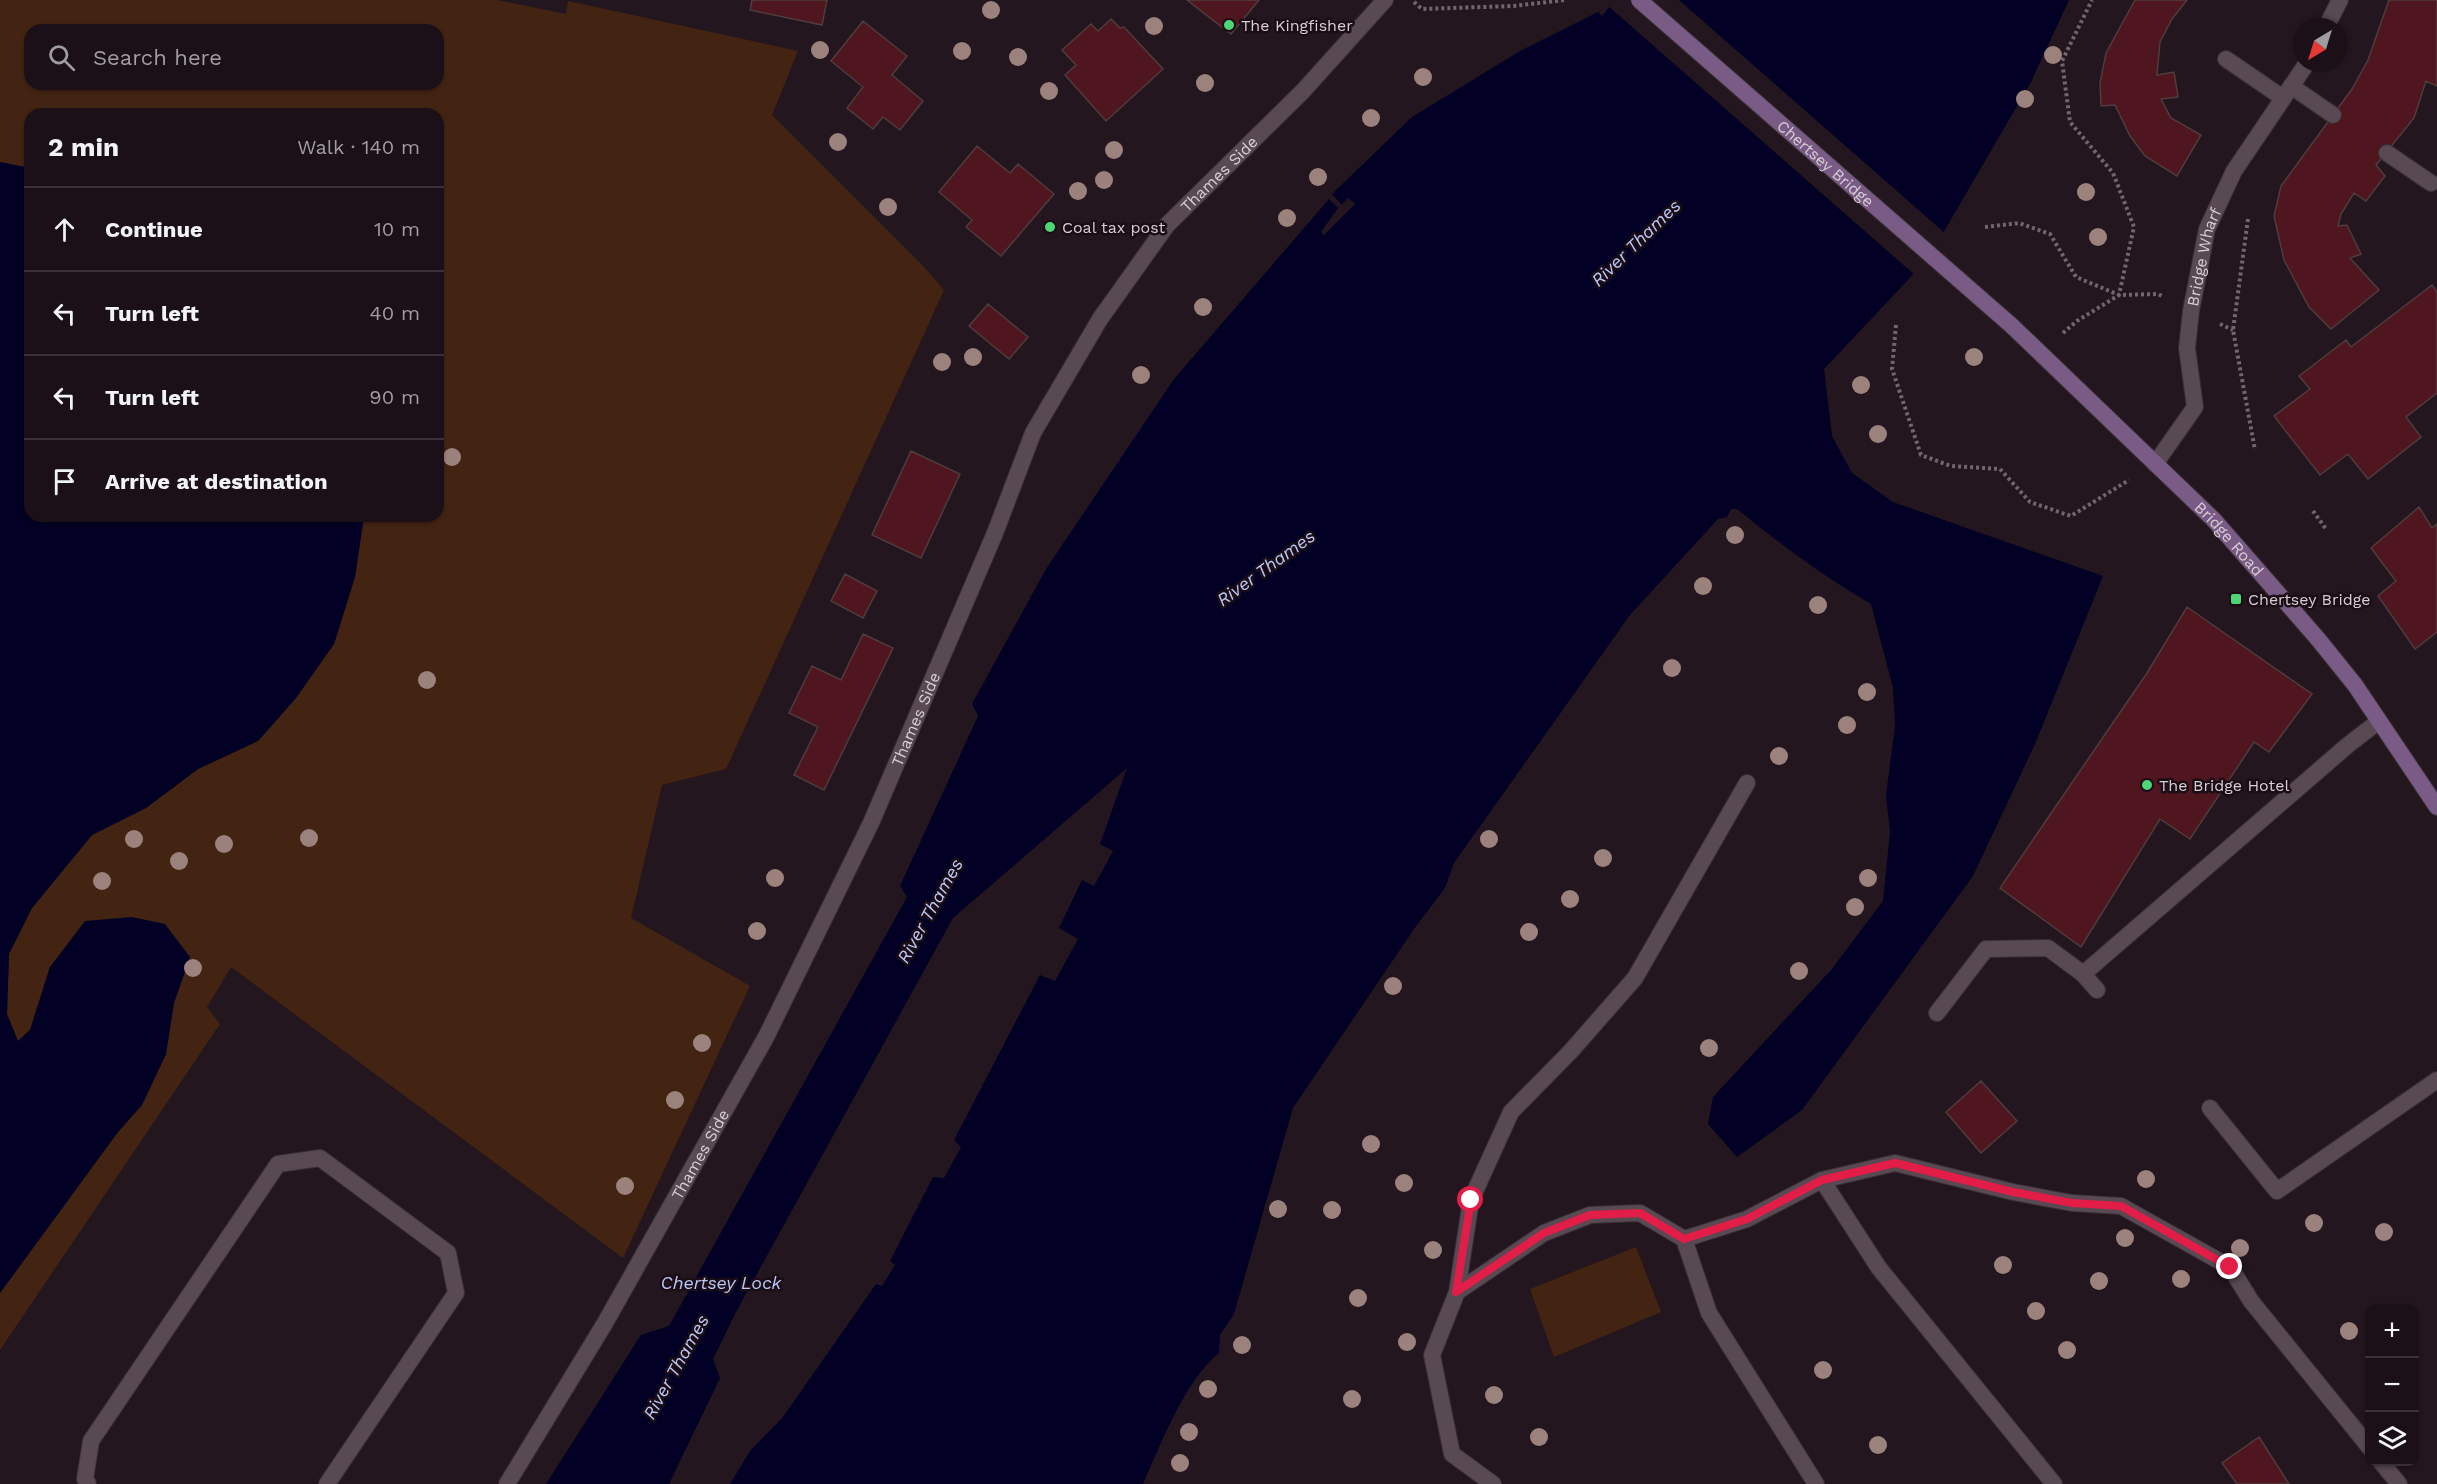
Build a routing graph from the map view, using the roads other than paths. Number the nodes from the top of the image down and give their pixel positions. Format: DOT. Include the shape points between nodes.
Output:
graph roads {
  1 [pos="1385,0"];
  2 [pos="1640,0"];
  3 [pos="2340,0"];
  4 [pos="2331,18"];
  5 [pos="2226,59"];
  6 [pos="2301,72"];
  7 [pos="2287,92"];
  8 [pos="2333,115"];
  9 [pos="2387,153"];
  10 [pos="2431,183"];
  11 [pos="2012,326"];
  12 [pos="2155,464"];
  13 [pos="2379,721"];
  14 [pos="1747,783"];
  15 [pos="2437,807"];
  16 [pos="2083,974"];
  17 [pos="2097,990"];
  18 [pos="1937,1013"];
  19 [pos="2437,1080"];
  20 [pos="2210,1108"];
  21 [pos="1822,1180"];
  22 [pos="1684,1239"];
  23 [pos="1456,1292"];
  24 [pos="2365,1442"];
  25 [pos="2384,1466"];
  26 [pos="88,1484"];
  27 [pos="327,1484"];
  28 [pos="507,1484"];
  29 [pos="1492,1484"];
  30 [pos="1816,1484"];
  31 [pos="2054,1484"];
  32 [pos="2399,1484"];
  1 -- 28 [label="street, Thames Side" via="1303,91 1167,225 1100,319 1033,433 995,533 871,823 766,1036 605,1323"];
  2 -- 11 [label="main road, Chertsey Bridge, bridge"];
  3 -- 4 [label="street"];
  5 -- 7 [label="street"];
  6 -- 7 [label="street, Bridge Wharf"];
  7 -- 8 [label="street"];
  7 -- 12 [label="street, Bridge Wharf" via="2234,171 2207,230 2187,348 2195,407"];
  9 -- 10 [label="street"];
  11 -- 12 [label="main road, Bridge Road"];
  12 -- 13 [label="main road, Bridge Road" via="2214,520 2311,631"];
  13 -- 15 [label="main road, Bridge Road"];
  13 -- 16 [label="street"];
  14 -- 23 [label="street" via="1635,978 1510,1112 1471,1200"];
  16 -- 17 [label="street"];
  16 -- 18 [label="street" via="2048,948 1986,949"];
  19 -- 20 [label="street" via="2277,1191"];
  21 -- 22 [label="street" via="1747,1219"];
  21 -- 24 [label="street" via="1895,1163 2013,1192 2072,1203 2121,1206 2230,1267 2252,1301"];
  21 -- 31 [label="street" via="1879,1268"];
  22 -- 23 [label="street" via="1640,1213 1590,1215 1544,1233"];
  22 -- 30 [label="street" via="1709,1313"];
  23 -- 29 [label="street" via="1432,1355 1452,1454"];
  25 -- 32 [label="street"];
  26 -- 27 [label="street" via="85,1479 91,1441 278,1164 320,1158 448,1253 456,1293"];
}
